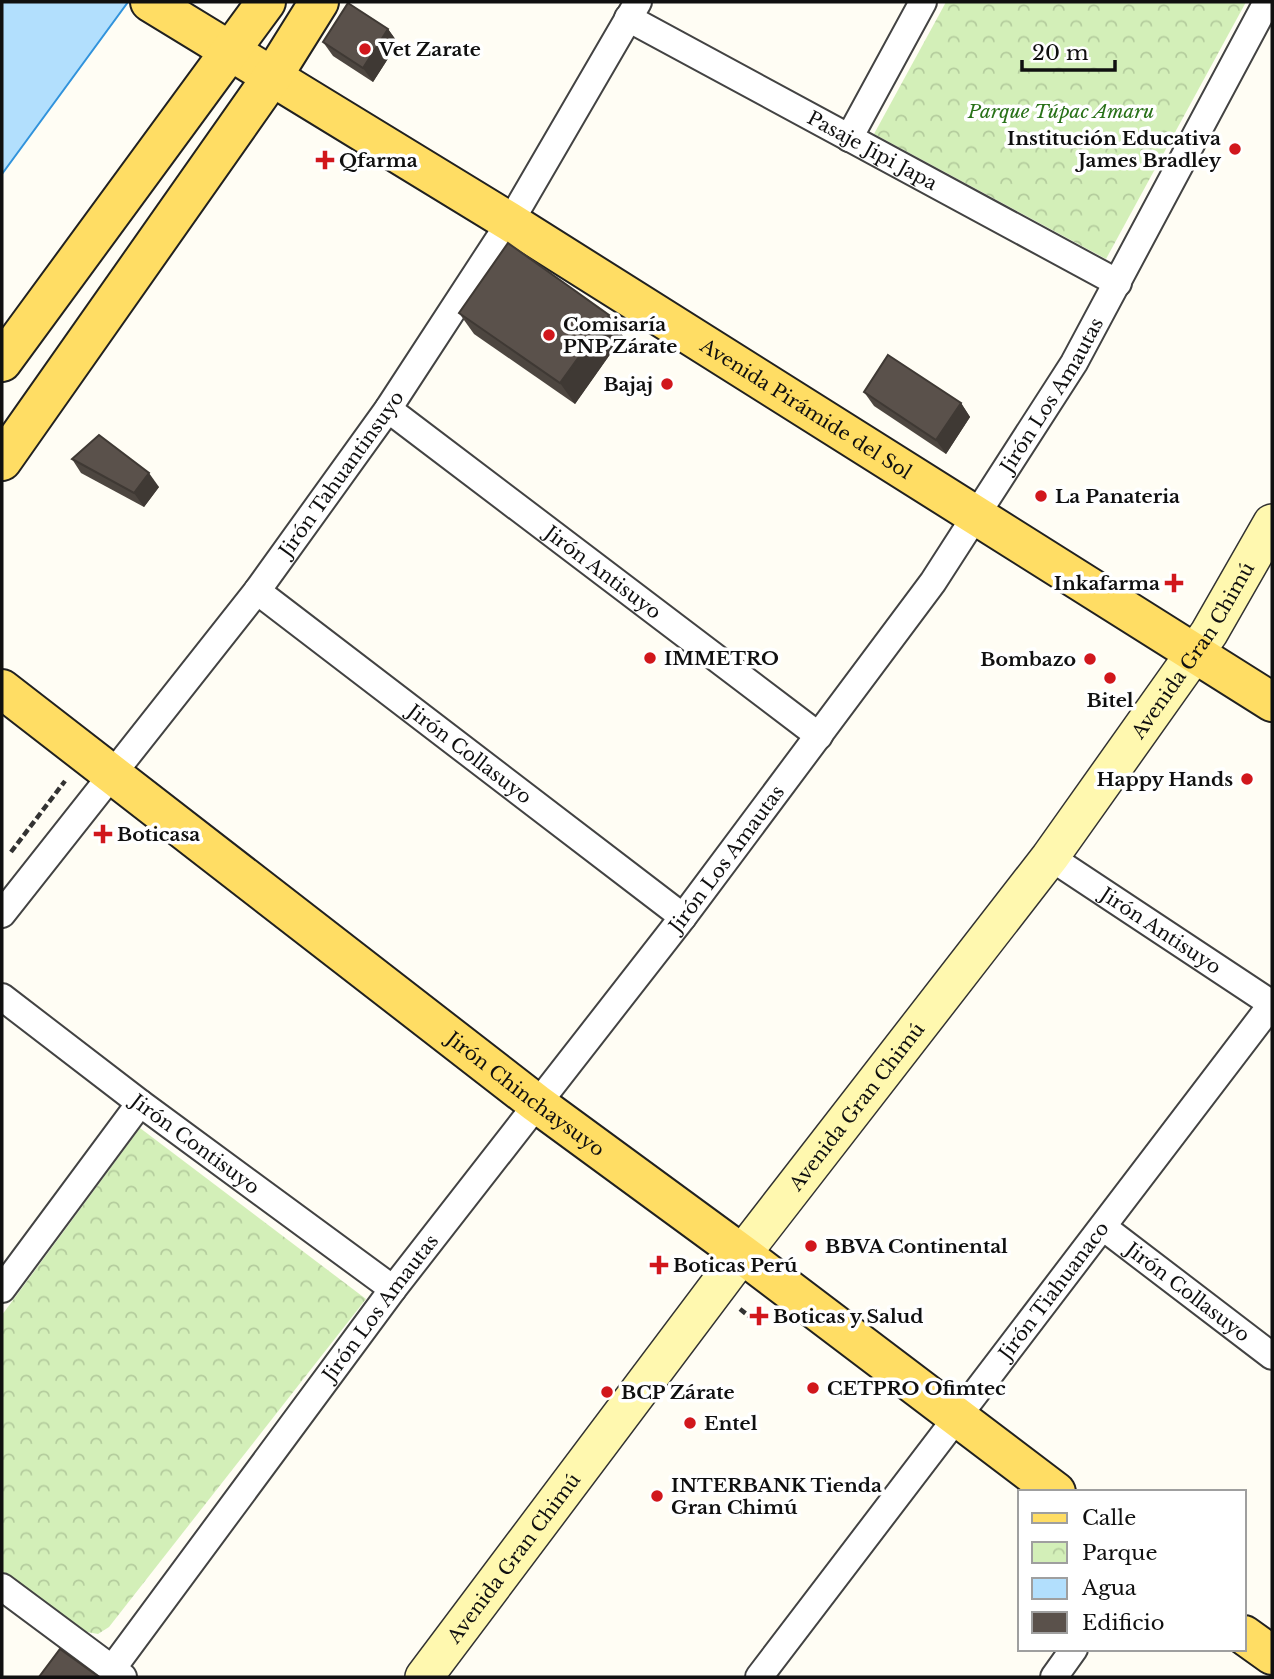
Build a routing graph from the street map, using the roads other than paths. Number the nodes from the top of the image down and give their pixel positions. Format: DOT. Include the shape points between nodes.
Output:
graph roads {
  1 [pos="150,2"];
  2 [pos="266,2"];
  3 [pos="319,2"];
  4 [pos="923,2"];
  5 [pos="1268,2"];
  6 [pos="633,10"];
  7 [pos="233,50"];
  8 [pos="274,74"];
  9 [pos="849,138"];
  10 [pos="510,222"];
  11 [pos="1118,283"];
  12 [pos="2,362"];
  13 [pos="387,409"];
  14 [pos="2,461"];
  15 [pos="976,516"];
  16 [pos="1272,523"];
  17 [pos="257,591"];
  18 [pos="1195,654"];
  19 [pos="2,689"];
  20 [pos="1272,702"];
  21 [pos="819,736"];
  22 [pos="111,775"];
  23 [pos="1050,857"];
  24 [pos="2,914"];
  25 [pos="683,916"];
  26 [pos="2,997"];
  27 [pos="1272,1004"];
  28 [pos="140,1103"];
  29 [pos="536,1103"];
  30 [pos="1103,1227"];
  31 [pos="742,1254"];
  32 [pos="2,1289"];
  33 [pos="393,1289"];
  34 [pos="1272,1356"];
  35 [pos="957,1416"];
  36 [pos="1053,1490"];
  37 [pos="2,1587"];
  38 [pos="1246,1636"];
  39 [pos="78,1644"];
  40 [pos="1073,1651"];
  41 [pos="1272,1656"];
  42 [pos="59,1667"];
  43 [pos="117,1673"];
  44 [pos="424,1677"];
  45 [pos="759,1677"];
  46 [pos="1054,1677"];
  1 -- 7 [label="main road, Avenida Pirámide del Sol"];
  2 -- 7 [label="main road"];
  3 -- 8 [label="main road"];
  4 -- 9 [label="street"];
  5 -- 11 [label="street, Jirón Los Amautas"];
  6 -- 9 [label="street, Pasaje Jipi Japa"];
  6 -- 10 [label="street, Jirón Tahuantinsuyo"];
  7 -- 8 [label="main road, Avenida Pirámide del Sol"];
  7 -- 12 [label="main road"];
  8 -- 10 [label="main road, Avenida Pirámide del Sol"];
  8 -- 14 [label="main road"];
  9 -- 11 [label="street, Pasaje Jipi Japa"];
  10 -- 13 [label="street, Jirón Tahuantinsuyo"];
  10 -- 15 [label="main road, Avenida Pirámide del Sol"];
  11 -- 15 [label="street, Jirón Los Amautas" via="1074,363"];
  13 -- 17 [label="street, Jirón Tahuantinsuyo"];
  13 -- 21 [label="street, Jirón Antisuyo"];
  15 -- 18 [label="main road, Avenida Pirámide del Sol"];
  15 -- 21 [label="street, Jirón Los Amautas"];
  16 -- 18 [label="street, Avenida Gran Chimú"];
  17 -- 22 [label="street, Jirón Tahuantinsuyo"];
  17 -- 25 [label="street, Jirón Collasuyo"];
  18 -- 20 [label="main road, Avenida Pirámide del Sol"];
  18 -- 23 [label="street, Avenida Gran Chimú"];
  19 -- 22 [label="main road, Jirón Chinchaysuyo"];
  21 -- 25 [label="street, Jirón Los Amautas"];
  22 -- 24 [label="street, Jirón Tahuantinsuyo"];
  22 -- 29 [label="main road, Jirón Chinchaysuyo"];
  23 -- 27 [label="street, Jirón Antisuyo"];
  23 -- 31 [label="street, Avenida Gran Chimú"];
  25 -- 29 [label="street, Jirón Los Amautas"];
  26 -- 28 [label="street, Jirón Contisuyo"];
  27 -- 30 [label="street, Jirón Tiahuanaco"];
  28 -- 32 [label="street"];
  28 -- 33 [label="street, Jirón Contisuyo"];
  29 -- 31 [label="main road, Jirón Chinchaysuyo"];
  29 -- 33 [label="street, Jirón Los Amautas"];
  30 -- 34 [label="street, Jirón Collasuyo"];
  30 -- 35 [label="street, Jirón Tiahuanaco"];
  31 -- 35 [label="main road, Jirón Chinchaysuyo"];
  31 -- 44 [label="street, Avenida Gran Chimú"];
  33 -- 43 [label="street, Jirón Los Amautas"];
  35 -- 36 [label="main road, Jirón Chinchaysuyo"];
  35 -- 45 [label="street, Jirón Tiahuanaco"];
  37 -- 39 [label="street"];
  38 -- 41 [label="main road"];
  39 -- 42 [label="street"];
  39 -- 43 [label="street"];
  40 -- 46 [label="street"];
}
